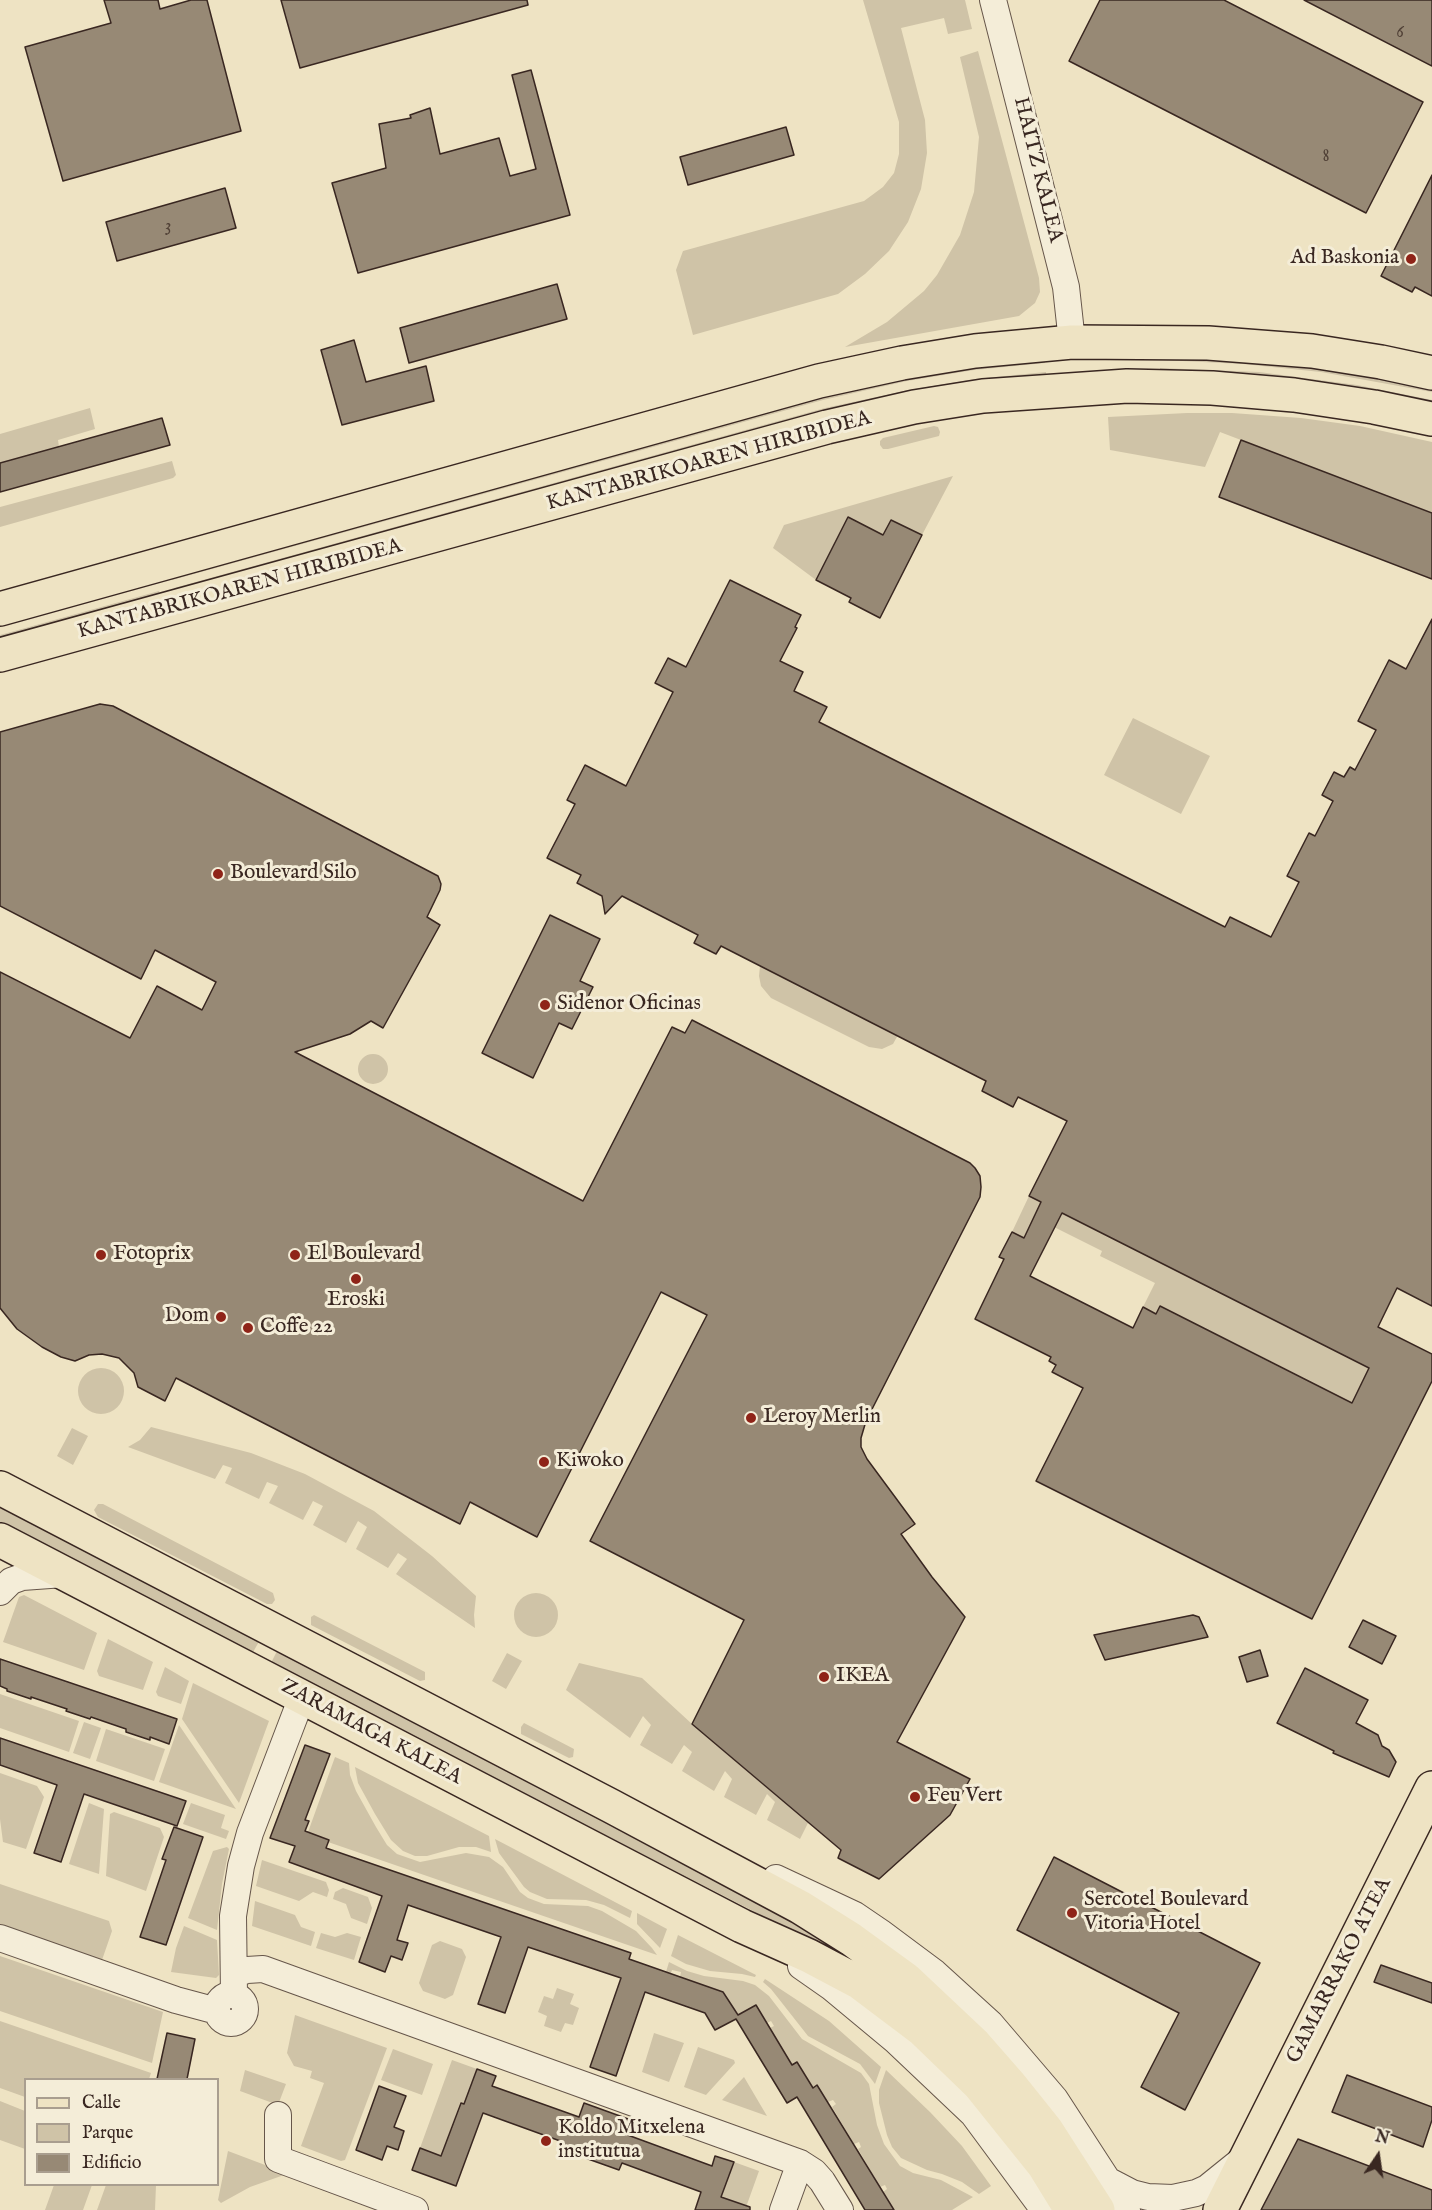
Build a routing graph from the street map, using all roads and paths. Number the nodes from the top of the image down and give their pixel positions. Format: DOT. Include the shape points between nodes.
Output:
graph roads {
  1 [pos="993,0"];
  2 [pos="1072,342"];
  3 [pos="1432,373"];
  4 [pos="1432,419"];
  5 [pos="0,609"];
  6 [pos="0,655"];
  7 [pos="0,1488"];
  8 [pos="0,1540"];
  9 [pos="64,1574"];
  10 [pos="0,1592"];
  11 [pos="302,1697"];
  12 [pos="1432,1788"];
  13 [pos="742,1926"];
  14 [pos="0,1938"];
  15 [pos="229,1993"];
  16 [pos="278,2115"];
  17 [pos="1248,2155"];
  18 [pos="800,2163"];
  19 [pos="1103,2195"];
  20 [pos="416,2210"];
  21 [pos="783,2210"];
  22 [pos="840,2210"];
  23 [pos="1044,2210"];
  24 [pos="1071,2210"];
  25 [pos="1127,2210"];
  26 [pos="1220,2210"];
  1 -- 2 [label="street, HAITZ KALEA" via="1066,287"];
  2 -- 3 [label="main road" via="1208,343 1312,351"];
  2 -- 5 [label="main road" via="975,351 819,381"];
  4 -- 6 [label="main road, KANTABRIKOAREN HIRIBIDEA" via="1294,395 1127,386 983,396 914,407"];
  7 -- 19 [label="main road" via="611,1806 800,1907 851,1939 906,1979 968,2036"];
  8 -- 9 [label="main road, ZARAMAGA KALEA"];
  9 -- 10 [label="street" via="22,1576"];
  9 -- 11 [label="main road, ZARAMAGA KALEA"];
  11 -- 13 [label="main road, ZARAMAGA KALEA"];
  11 -- 15 [label="street" via="241,1866 233,1916"];
  12 -- 17 [label="main road, GAMARRAKO ATEA"];
  13 -- 23 [label="street, ZARAMAGA KALEA" via="831,1987 904,2049 973,2114"];
  13 -- 24 [label="main road, ZARAMAGA KALEA" via="860,1983 921,2029 980,2085 1044,2166"];
  14 -- 15 [label="street" via="176,2000"];
  15 -- 18 [label="street" via="247,1970 263,1970"];
  16 -- 20 [label="street" via="278,2159"];
  17 -- 19 [label="street, GAMARRAKO ATEA" via="1196,2193 1173,2198 1132,2193"];
  17 -- 26 [label="main road, GAMARRAKO ATEA"];
  18 -- 21 [label="street"];
  18 -- 22 [label="street" via="822,2181"];
  19 -- 25 [label="street"];
}
